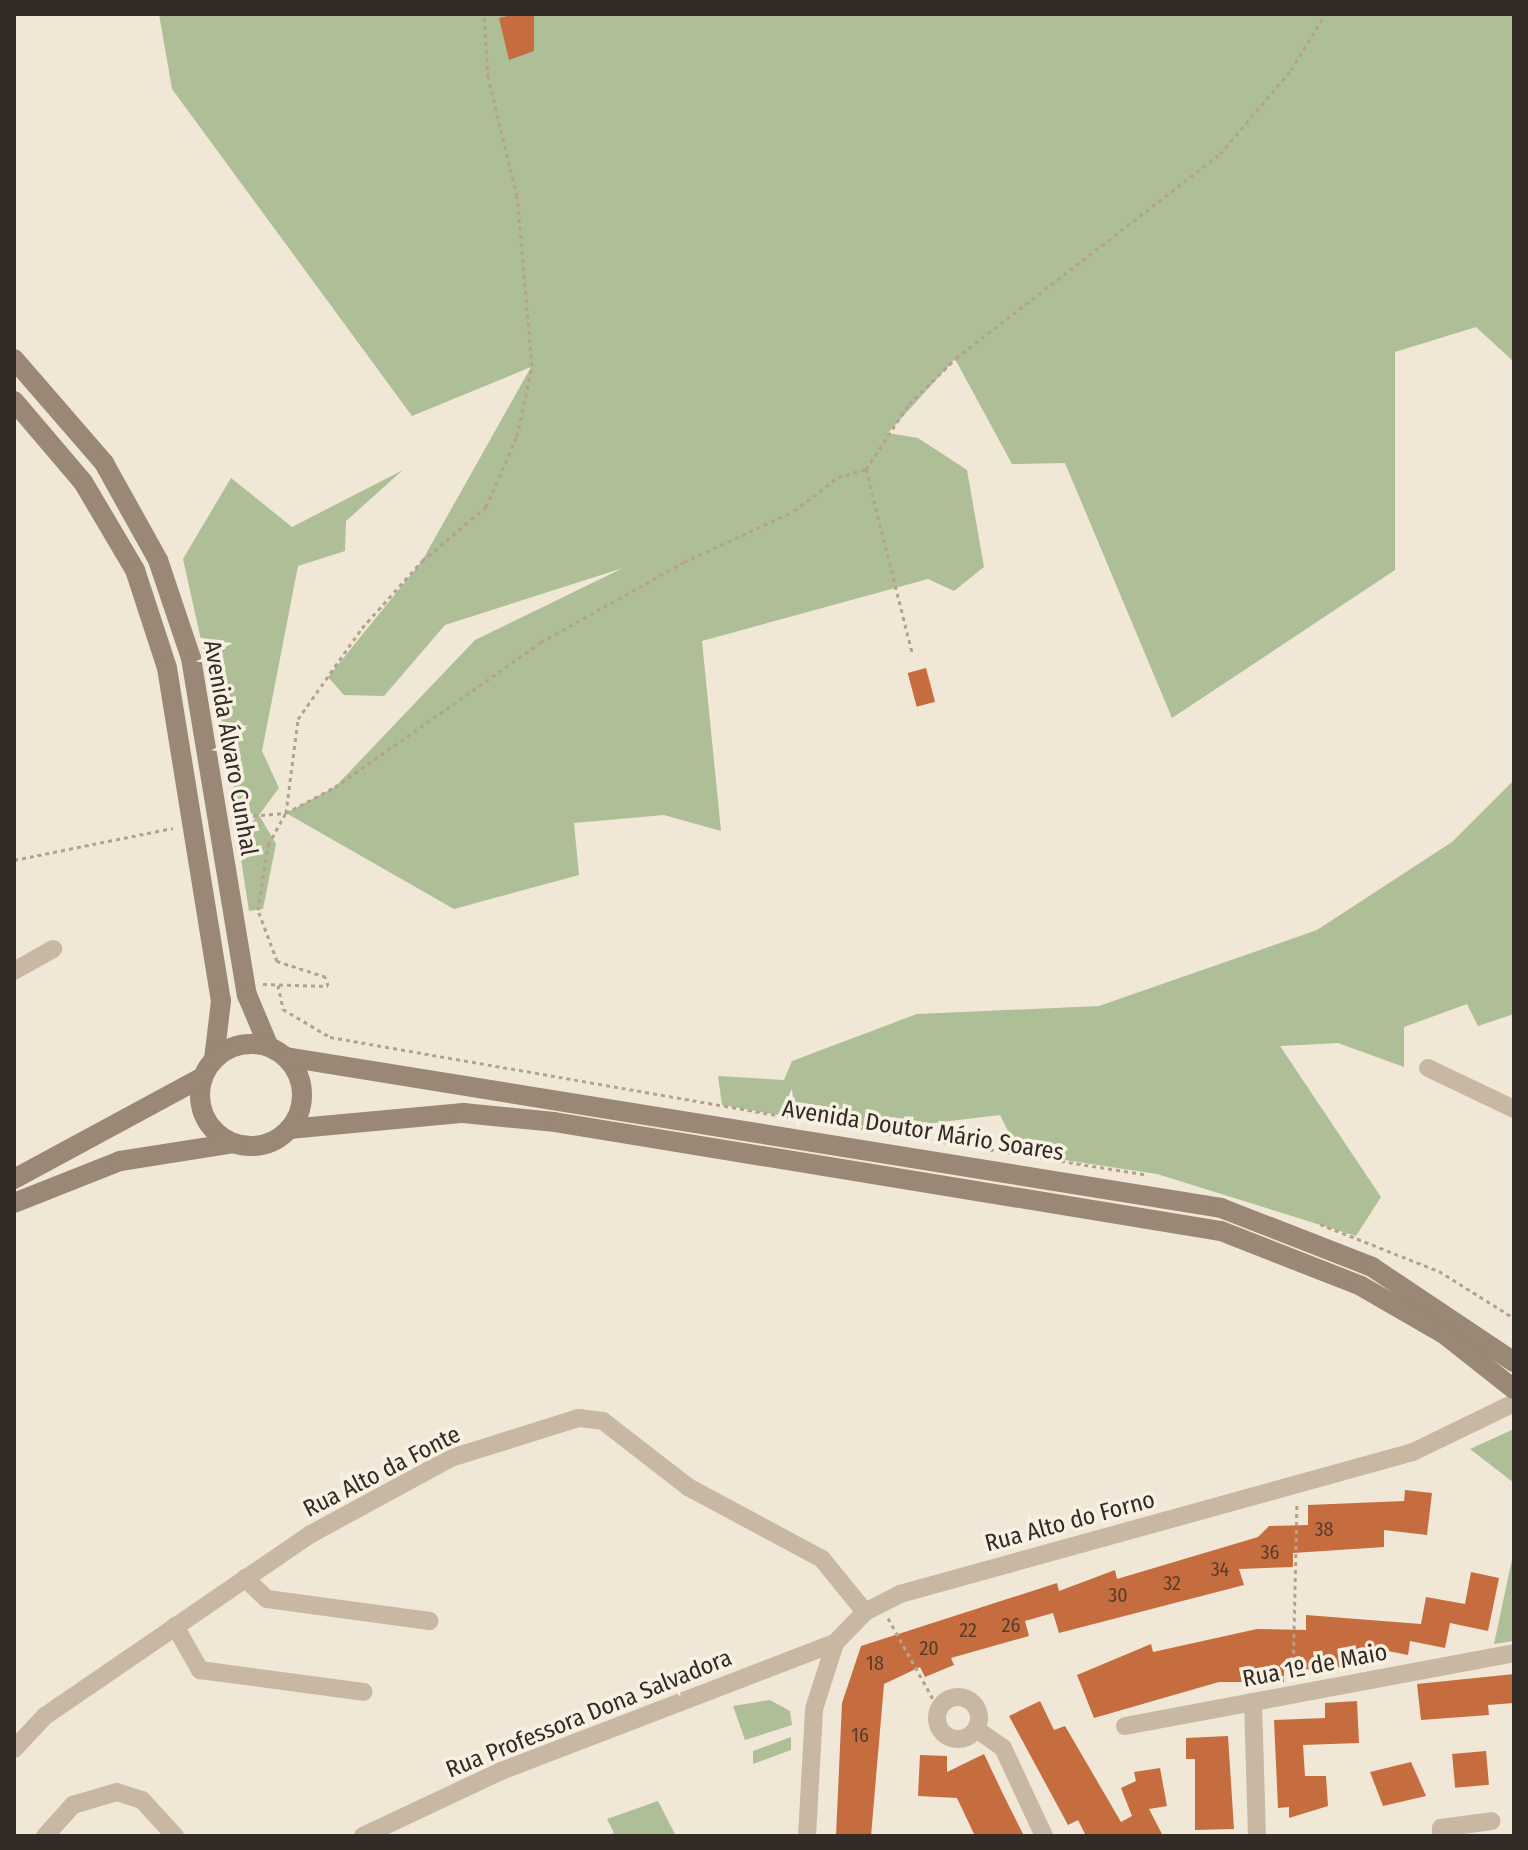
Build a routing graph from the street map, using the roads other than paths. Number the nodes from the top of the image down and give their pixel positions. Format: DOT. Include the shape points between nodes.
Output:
graph roads {
  1 [pos="14,359"];
  2 [pos="14,401"];
  3 [pos="53,949"];
  4 [pos="14,971"];
  5 [pos="278,1052"];
  6 [pos="209,1068"];
  7 [pos="1428,1068"];
  8 [pos="1514,1109"];
  9 [pos="289,1129"];
  10 [pos="234,1143"];
  11 [pos="14,1179"];
  12 [pos="14,1203"];
  13 [pos="1514,1362"];
  14 [pos="1514,1389"];
  15 [pos="1514,1403"];
  16 [pos="245,1578"];
  17 [pos="872,1608"];
  18 [pos="430,1621"];
  19 [pos="175,1626"];
  20 [pos="835,1643"];
  21 [pos="1514,1653"];
  22 [pos="364,1692"];
  23 [pos="1253,1702"];
  24 [pos="1125,1726"];
  25 [pos="976,1729"];
  26 [pos="14,1749"];
  27 [pos="1492,1821"];
  28 [pos="45,1836"];
  29 [pos="175,1836"];
  30 [pos="363,1836"];
  31 [pos="807,1836"];
  32 [pos="1044,1836"];
  33 [pos="1257,1836"];
  34 [pos="1441,1836"];
  1 -- 5 [label="main road, Avenida Álvaro Cunhal" via="104,463 158,560 191,658 247,995"];
  2 -- 6 [label="main road, Avenida Álvaro Cunhal" via="83,482 135,570 167,668 221,1001"];
  3 -- 4 [label="street"];
  5 -- 6 [label="main road" via="240,1046"];
  5 -- 9 [label="main road" via="303,1093"];
  5 -- 13 [label="main road, Avenida Doutor Mário Soares" via="1221,1208 1372,1267"];
  6 -- 10 [label="main road" via="205,1116"];
  6 -- 11 [label="main road"];
  7 -- 8 [label="street"];
  9 -- 10 [label="main road" via="273,1141"];
  9 -- 14 [label="main road, Avenida Doutor Mário Soares" via="463,1113 554,1122 1221,1231 1361,1286 1444,1334"];
  10 -- 12 [label="main road" via="120,1161"];
  15 -- 17 [label="street, Rua Alto do Forno" via="1471,1429 1298,1485"];
  16 -- 17 [label="street, Rua Alto da Fonte" via="451,1458 579,1418 603,1421 688,1487 822,1559"];
  16 -- 18 [label="street" via="267,1599"];
  16 -- 19 [label="street, Rua Alto da Fonte"];
  17 -- 20 [label="street"];
  19 -- 22 [label="street" via="200,1670"];
  19 -- 26 [label="street, Rua Alto da Fonte" via="45,1716"];
  20 -- 30 [label="street, Rua Professora Dona Salvadora" via="501,1771"];
  20 -- 31 [label="street" via="814,1709"];
  21 -- 23 [label="street, Rua 1º de Maio"];
  23 -- 24 [label="street, Rua 1º de Maio"];
  23 -- 33 [label="street"];
  25 -- 25 [label="street" via="950,1738 939,1729 938,1708 954,1697 968,1699 979,1715"];
  25 -- 32 [label="street" via="1003,1748"];
  27 -- 34 [label="street" via="1441,1828"];
  28 -- 29 [label="street" via="73,1805 117,1792 142,1800"];
}
